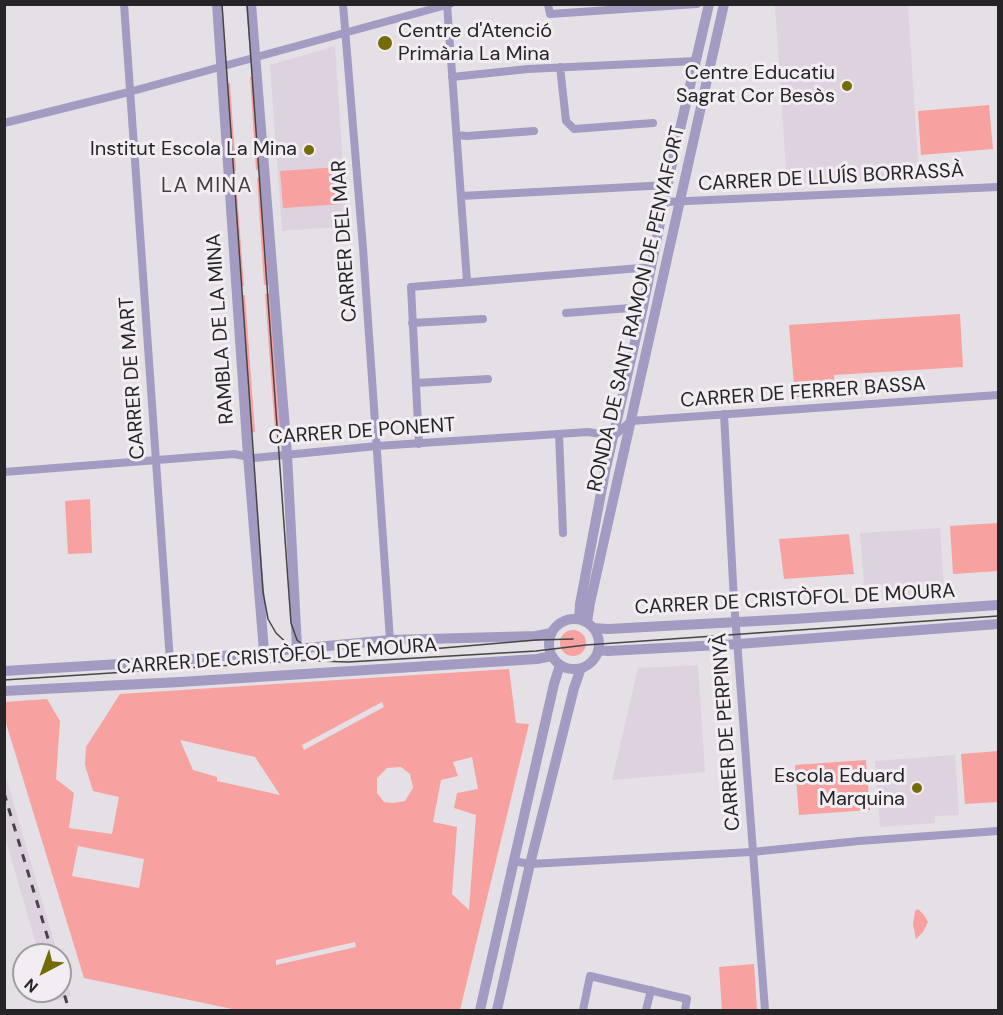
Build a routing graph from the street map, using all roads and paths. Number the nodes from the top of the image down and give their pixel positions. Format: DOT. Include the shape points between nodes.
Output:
graph roads {
  1 [pos="124,4"];
  2 [pos="217,4"];
  3 [pos="251,4"];
  4 [pos="343,4"];
  5 [pos="548,4"];
  6 [pos="697,4"];
  7 [pos="709,4"];
  8 [pos="724,4"];
  9 [pos="448,5"];
  10 [pos="345,33"];
  11 [pos="255,57"];
  12 [pos="696,61"];
  13 [pos="220,67"];
  14 [pos="560,68"];
  15 [pos="452,78"];
  16 [pos="129,92"];
  17 [pos="4,123"];
  18 [pos="653,123"];
  19 [pos="534,131"];
  20 [pos="457,135"];
  21 [pos="668,184"];
  22 [pos="999,186"];
  23 [pos="460,196"];
  24 [pos="680,201"];
  25 [pos="665,202"];
  26 [pos="652,267"];
  27 [pos="467,281"];
  28 [pos="644,307"];
  29 [pos="566,313"];
  30 [pos="483,319"];
  31 [pos="412,323"];
  32 [pos="488,379"];
  33 [pos="416,383"];
  34 [pos="999,395"];
  35 [pos="724,414"];
  36 [pos="631,421"];
  37 [pos="559,434"];
  38 [pos="614,436"];
  39 [pos="419,444"];
  40 [pos="377,446"];
  41 [pos="287,454"];
  42 [pos="248,456"];
  43 [pos="156,461"];
  44 [pos="4,472"];
  45 [pos="563,533"];
  46 [pos="999,605"];
  47 [pos="735,622"];
  48 [pos="586,623"];
  49 [pos="999,624"];
  50 [pos="551,633"];
  51 [pos="390,640"];
  52 [pos="738,644"];
  53 [pos="297,648"];
  54 [pos="598,650"];
  55 [pos="264,651"];
  56 [pos="552,656"];
  57 [pos="170,661"];
  58 [pos="560,665"];
  59 [pos="581,668"];
  60 [pos="4,671"];
  61 [pos="4,691"];
  62 [pos="999,831"];
  63 [pos="752,852"];
  64 [pos="513,864"];
  65 [pos="530,864"];
  66 [pos="651,990"];
  67 [pos="480,1011"];
  68 [pos="497,1011"];
  69 [pos="583,1011"];
  70 [pos="646,1011"];
  71 [pos="685,1011"];
  72 [pos="765,1011"];
  1 -- 16 [label="street, CARRER DE MART"];
  2 -- 13 [label="street, RAMBLA DE LA MINA"];
  3 -- 11 [label="street"];
  4 -- 10 [label="street, CARRER DEL MAR"];
  5 -- 6 [label="street" via="550,14"];
  7 -- 12 [label="street, RONDA DE SANT RAMON DE PENYAFORT"];
  8 -- 24 [label="street, RONDA DE SANT RAMON DE PENYAFORT"];
  9 -- 10 [label="street"];
  9 -- 15 [label="street"];
  10 -- 11 [label="street"];
  10 -- 40 [label="street, CARRER DEL MAR"];
  11 -- 13 [label="street"];
  11 -- 41 [label="street"];
  12 -- 14 [label="street"];
  12 -- 21 [label="street, RONDA DE SANT RAMON DE PENYAFORT"];
  13 -- 16 [label="street"];
  13 -- 42 [label="street, RAMBLA DE LA MINA"];
  14 -- 15 [label="street"];
  14 -- 18 [label="street" via="566,121 574,129"];
  15 -- 20 [label="street"];
  16 -- 17 [label="street"];
  16 -- 43 [label="street, CARRER DE MART"];
  19 -- 20 [label="street"];
  20 -- 23 [label="street"];
  21 -- 23 [label="street"];
  21 -- 25 [label="street, RONDA DE SANT RAMON DE PENYAFORT"];
  22 -- 24 [label="street, CARRER DE LLUÍS BORRASSÀ"];
  23 -- 27 [label="street"];
  24 -- 25 [label="street, CARRER DE LLUÍS BORRASSÀ"];
  24 -- 36 [label="street, RONDA DE SANT RAMON DE PENYAFORT"];
  25 -- 26 [label="street, RONDA DE SANT RAMON DE PENYAFORT"];
  26 -- 27 [label="street"];
  26 -- 28 [label="street, RONDA DE SANT RAMON DE PENYAFORT"];
  27 -- 31 [label="street" via="411,287"];
  28 -- 29 [label="street"];
  28 -- 38 [label="street, RONDA DE SANT RAMON DE PENYAFORT"];
  30 -- 31 [label="street"];
  31 -- 33 [label="street"];
  32 -- 33 [label="street"];
  33 -- 39 [label="street"];
  34 -- 35 [label="street, CARRER DE FERRER BASSA"];
  35 -- 36 [label="street, CARRER DE FERRER BASSA"];
  35 -- 47 [label="street, CARRER DE PERPINYÀ"];
  36 -- 38 [label="street"];
  36 -- 48 [label="street, RONDA DE SANT RAMON DE PENYAFORT"];
  37 -- 38 [label="street, CARRER DE PONENT" via="588,432"];
  37 -- 39 [label="street, CARRER DE PONENT"];
  37 -- 45 [label="street"];
  38 -- 48 [label="street, RONDA DE SANT RAMON DE PENYAFORT" via="580,599"];
  39 -- 40 [label="street, CARRER DE PONENT"];
  40 -- 41 [label="street, CARRER DE PONENT"];
  40 -- 51 [label="street, CARRER DEL MAR"];
  41 -- 42 [label="street, CARRER DE PONENT"];
  41 -- 53 [label="street"];
  42 -- 43 [label="street, CARRER DE PONENT"];
  42 -- 55 [label="street, RAMBLA DE LA MINA"];
  43 -- 44 [label="street, CARRER DE PONENT"];
  43 -- 57 [label="street, CARRER DE MART"];
  46 -- 47 [label="street, CARRER DE CRISTÒFOL DE MOURA"];
  47 -- 48 [label="street, CARRER DE CRISTÒFOL DE MOURA" via="608,629"];
  47 -- 52 [label="street, CARRER DE PERPINYÀ"];
  48 -- 50 [label="street" via="570,619"];
  48 -- 54 [label="street" via="597,634"];
  49 -- 52 [label="street, CARRER DE CRISTÒFOL DE MOURA"];
  50 -- 51 [label="street, CARRER DE CRISTÒFOL DE MOURA"];
  50 -- 56 [label="street"];
  51 -- 53 [label="street, CARRER DE CRISTÒFOL DE MOURA"];
  52 -- 54 [label="street, CARRER DE CRISTÒFOL DE MOURA"];
  52 -- 63 [label="street, CARRER DE PERPINYÀ"];
  53 -- 55 [label="street, CARRER DE CRISTÒFOL DE MOURA"];
  54 -- 59 [label="street" via="590,663"];
  55 -- 57 [label="street, CARRER DE CRISTÒFOL DE MOURA"];
  56 -- 58 [label="street"];
  56 -- 61 [label="street, CARRER DE CRISTÒFOL DE MOURA"];
  57 -- 60 [label="street, CARRER DE CRISTÒFOL DE MOURA"];
  58 -- 59 [label="street"];
  58 -- 64 [label="street"];
  59 -- 65 [label="street"];
  62 -- 63 [label="street"];
  63 -- 65 [label="street"];
  63 -- 72 [label="street, CARRER DE PERPINYÀ"];
  64 -- 65 [label="street"];
  64 -- 67 [label="street"];
  65 -- 68 [label="street"];
  66 -- 69 [label="street" via="590,976"];
  66 -- 70 [label="street"];
  66 -- 71 [label="street" via="687,999"];
}
